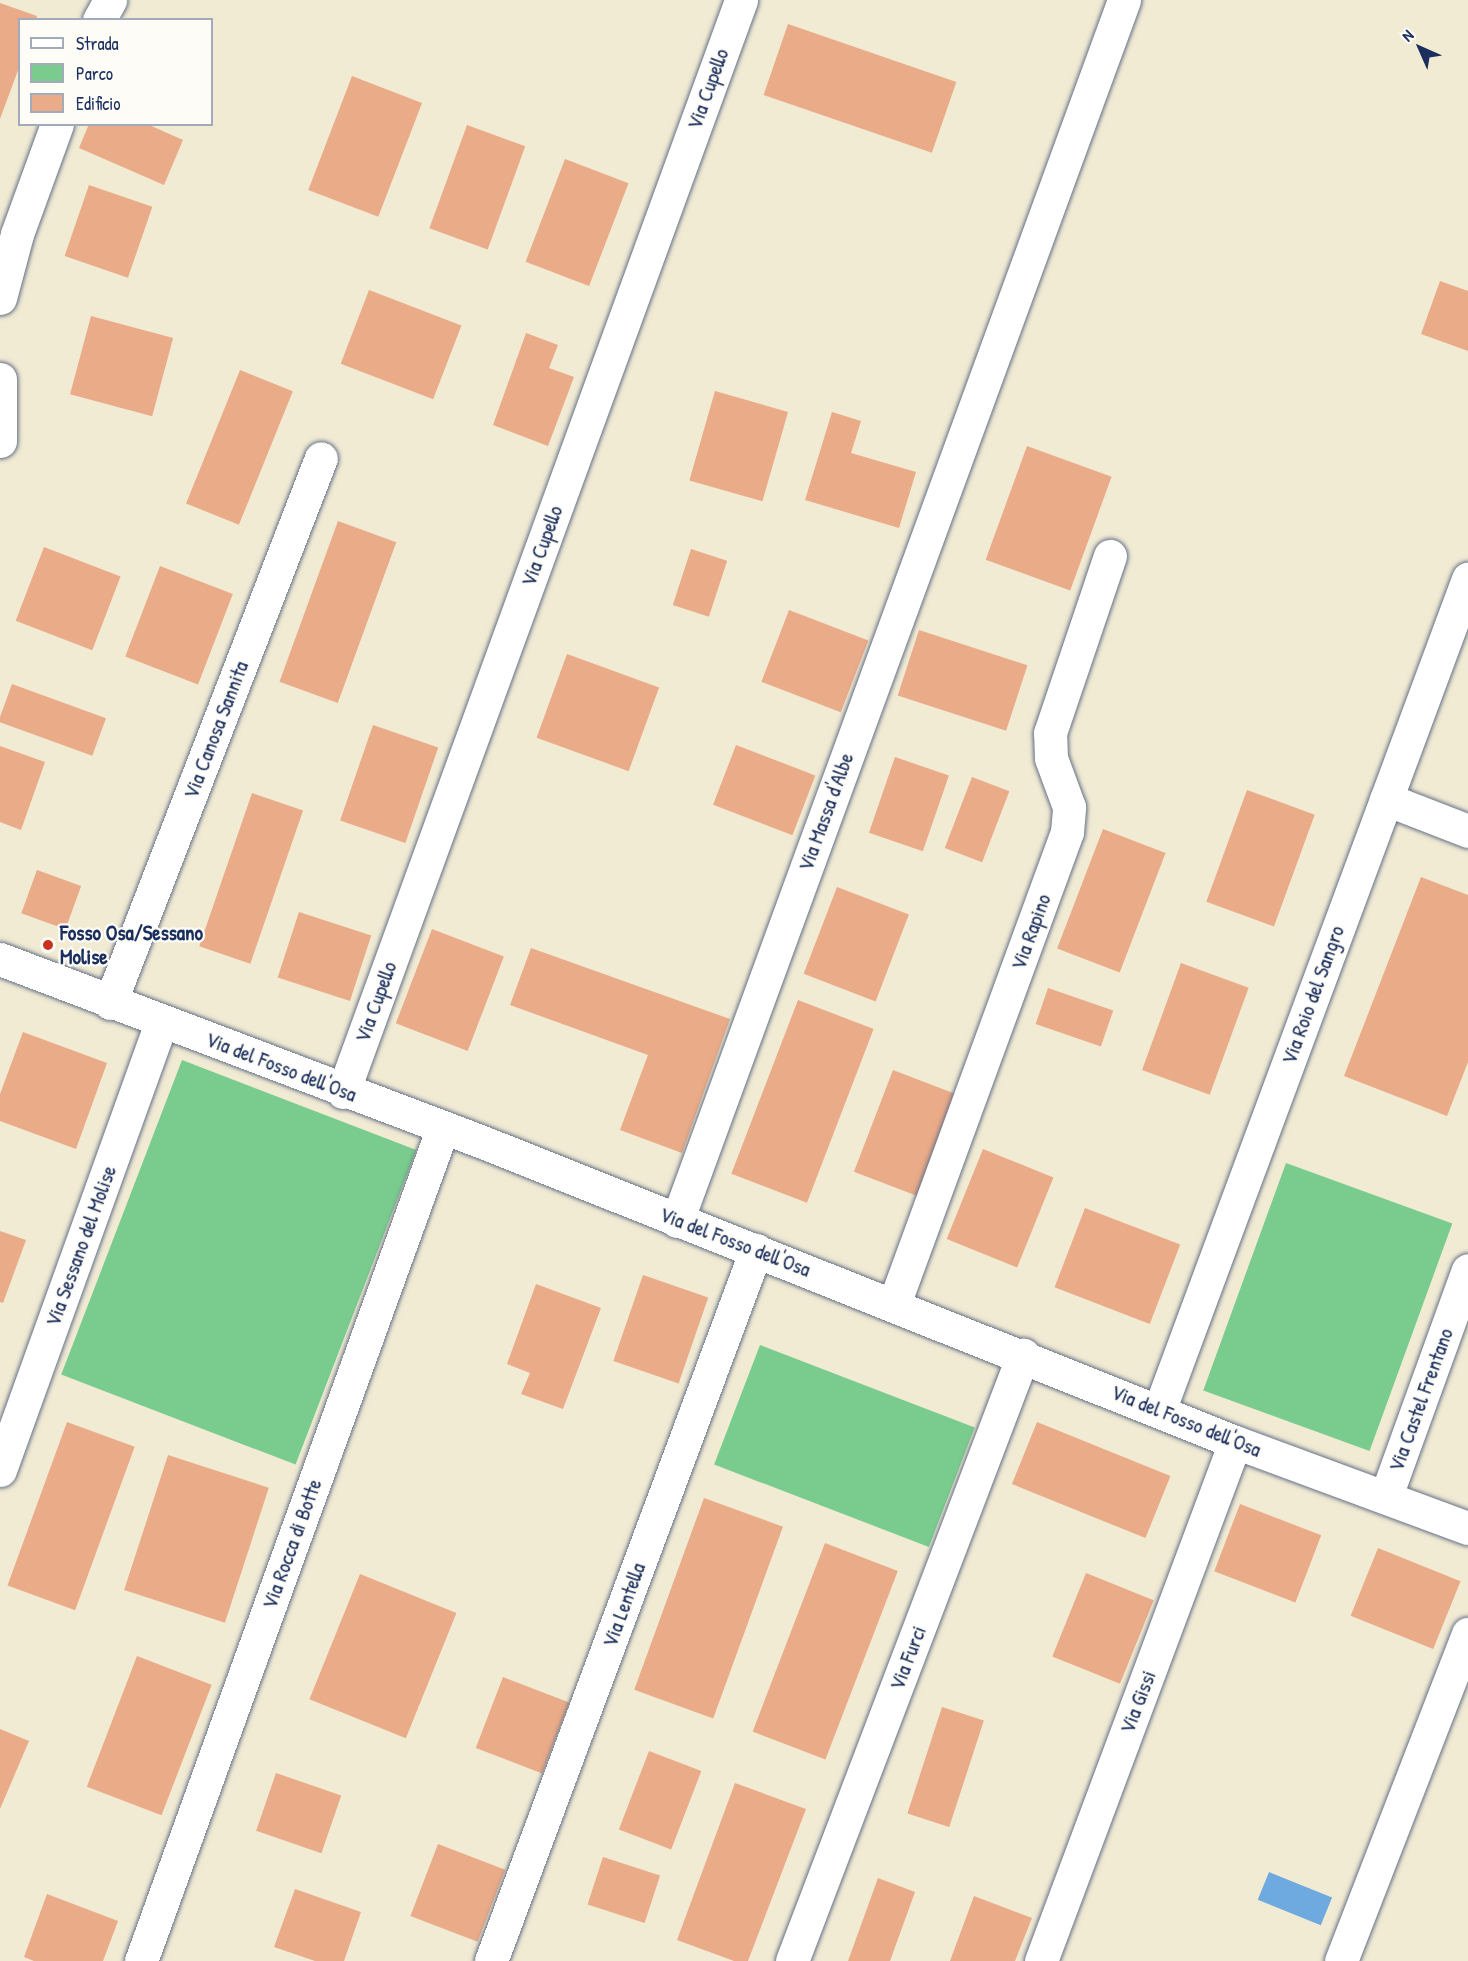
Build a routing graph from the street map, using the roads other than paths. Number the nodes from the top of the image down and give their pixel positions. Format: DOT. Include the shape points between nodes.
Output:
graph roads {
  1 [pos="110,0"];
  2 [pos="741,0"];
  3 [pos="1124,0"];
  4 [pos="100,18"];
  5 [pos="56,126"];
  6 [pos="0,298"];
  7 [pos="0,379"];
  8 [pos="0,441"];
  9 [pos="321,458"];
  10 [pos="1110,556"];
  11 [pos="1468,579"];
  12 [pos="1386,799"];
  13 [pos="1468,831"];
  14 [pos="0,959"];
  15 [pos="110,1003"];
  16 [pos="162,1021"];
  17 [pos="343,1092"];
  18 [pos="443,1127"];
  19 [pos="677,1221"];
  20 [pos="756,1250"];
  21 [pos="1468,1270"];
  22 [pos="894,1304"];
  23 [pos="1023,1355"];
  24 [pos="1159,1411"];
  25 [pos="1235,1442"];
  26 [pos="0,1470"];
  27 [pos="1386,1496"];
  28 [pos="1468,1528"];
  29 [pos="1468,1634"];
  30 [pos="141,1961"];
  31 [pos="491,1961"];
  32 [pos="792,1961"];
  33 [pos="1041,1961"];
  34 [pos="1341,1961"];
  1 -- 4 [label="street"];
  2 -- 17 [label="street, Via Cupello"];
  3 -- 19 [label="street, Via Massa d'Albe"];
  5 -- 6 [label="street" via="17,234"];
  7 -- 8 [label="street"];
  9 -- 15 [label="street, Via Canosa Sannita"];
  10 -- 22 [label="street, Via Rapino" via="1050,733 1051,758 1069,807 1067,832"];
  11 -- 12 [label="street, Via Roio del Sangro"];
  12 -- 13 [label="street"];
  12 -- 24 [label="street, Via Roio del Sangro"];
  14 -- 15 [label="street, Via del Fosso dell'Osa"];
  15 -- 16 [label="street, Via del Fosso dell'Osa"];
  16 -- 17 [label="street, Via del Fosso dell'Osa"];
  16 -- 26 [label="street, Via Sessano del Molise"];
  17 -- 18 [label="street, Via del Fosso dell'Osa"];
  18 -- 19 [label="street, Via del Fosso dell'Osa"];
  18 -- 30 [label="street, Via Rocca di Botte"];
  19 -- 20 [label="street, Via del Fosso dell'Osa"];
  20 -- 22 [label="street, Via del Fosso dell'Osa"];
  20 -- 31 [label="street, Via Lentella"];
  21 -- 27 [label="street, Via Castel Frentano"];
  22 -- 23 [label="street, Via del Fosso dell'Osa"];
  23 -- 24 [label="street, Via del Fosso dell'Osa"];
  23 -- 32 [label="street, Via Furci"];
  24 -- 25 [label="street, Via del Fosso dell'Osa"];
  25 -- 27 [label="street, Via del Fosso dell'Osa"];
  25 -- 33 [label="street, Via Gissi"];
  27 -- 28 [label="street, Via del Fosso dell'Osa"];
  29 -- 34 [label="street"];
}
